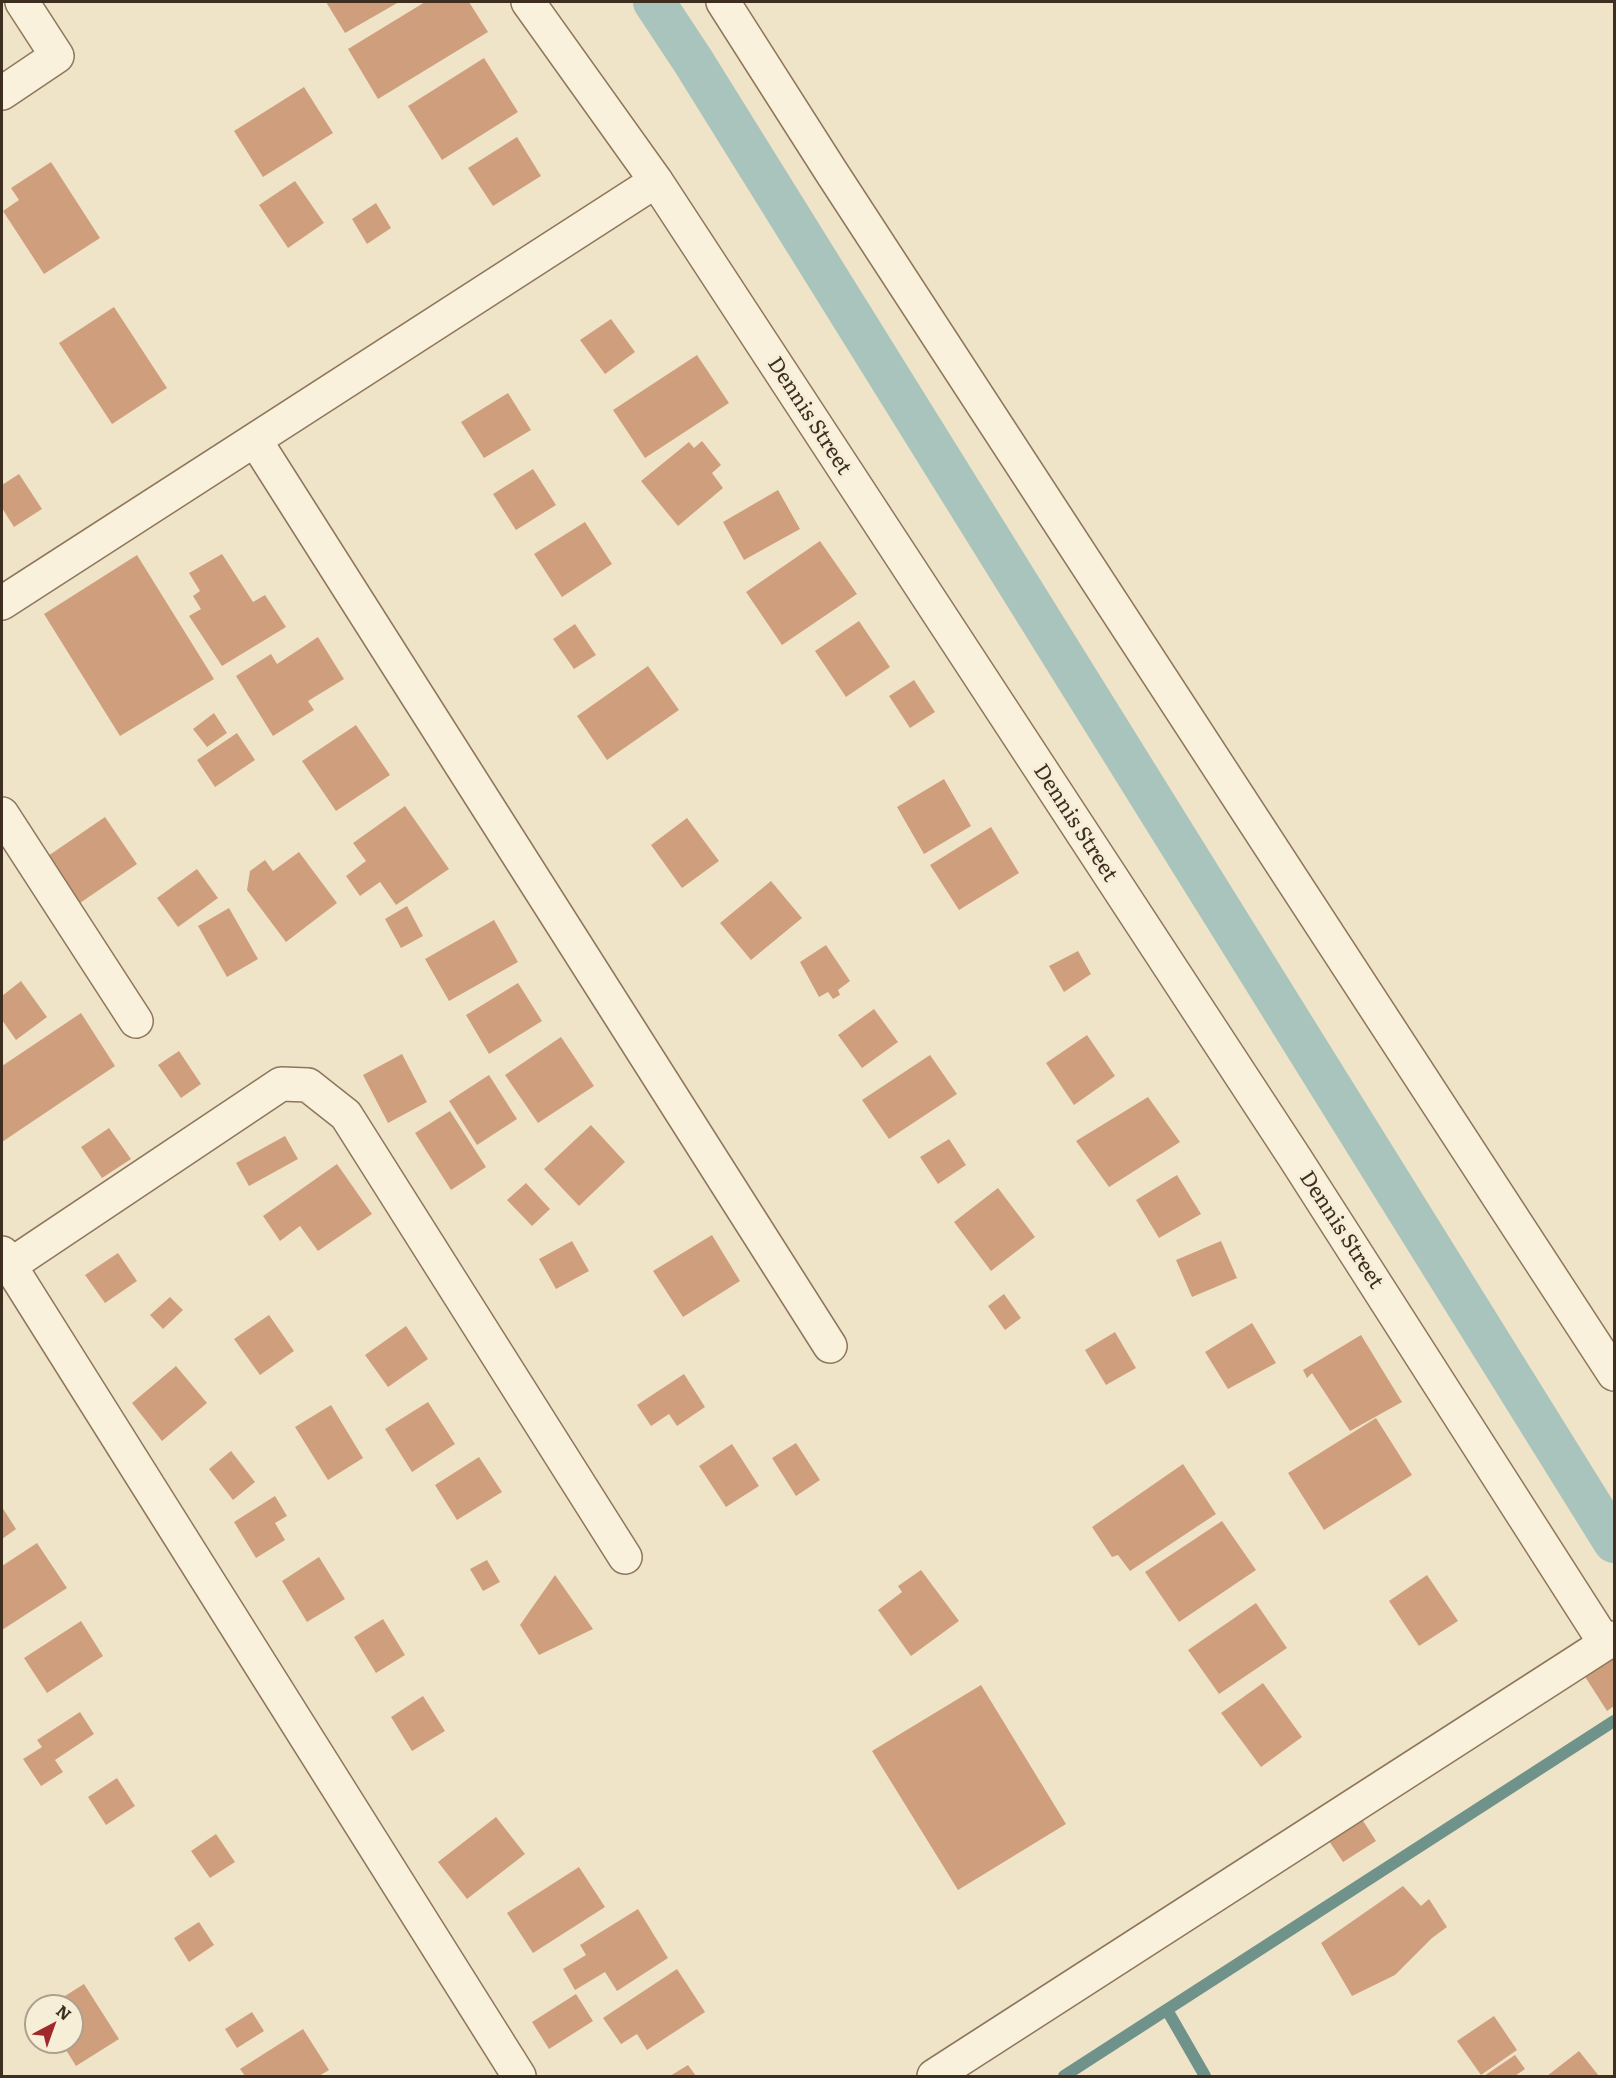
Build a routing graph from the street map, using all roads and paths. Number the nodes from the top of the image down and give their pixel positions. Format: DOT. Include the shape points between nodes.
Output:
graph roads {
  1 [pos="22,2"];
  2 [pos="528,2"];
  3 [pos="723,2"];
  4 [pos="2,93"];
  5 [pos="656,181"];
  6 [pos="255,440"];
  7 [pos="2,603"];
  8 [pos="2,814"];
  9 [pos="135,1021"];
  10 [pos="5,1259"];
  11 [pos="830,1346"];
  12 [pos="1614,1374"];
  13 [pos="625,1557"];
  14 [pos="1610,1641"];
  15 [pos="519,2076"];
  16 [pos="934,2076"];
  1 -- 4 [label="street" via="57,56"];
  2 -- 5 [label="street, Dennis Street"];
  3 -- 12 [label="street"];
  5 -- 6 [label="street"];
  5 -- 14 [label="street, Dennis Street"];
  6 -- 7 [label="street"];
  6 -- 11 [label="street"];
  8 -- 9 [label="street"];
  10 -- 13 [label="street" via="281,1084 308,1085 346,1115"];
  10 -- 15 [label="street"];
  14 -- 16 [label="street"];
}
